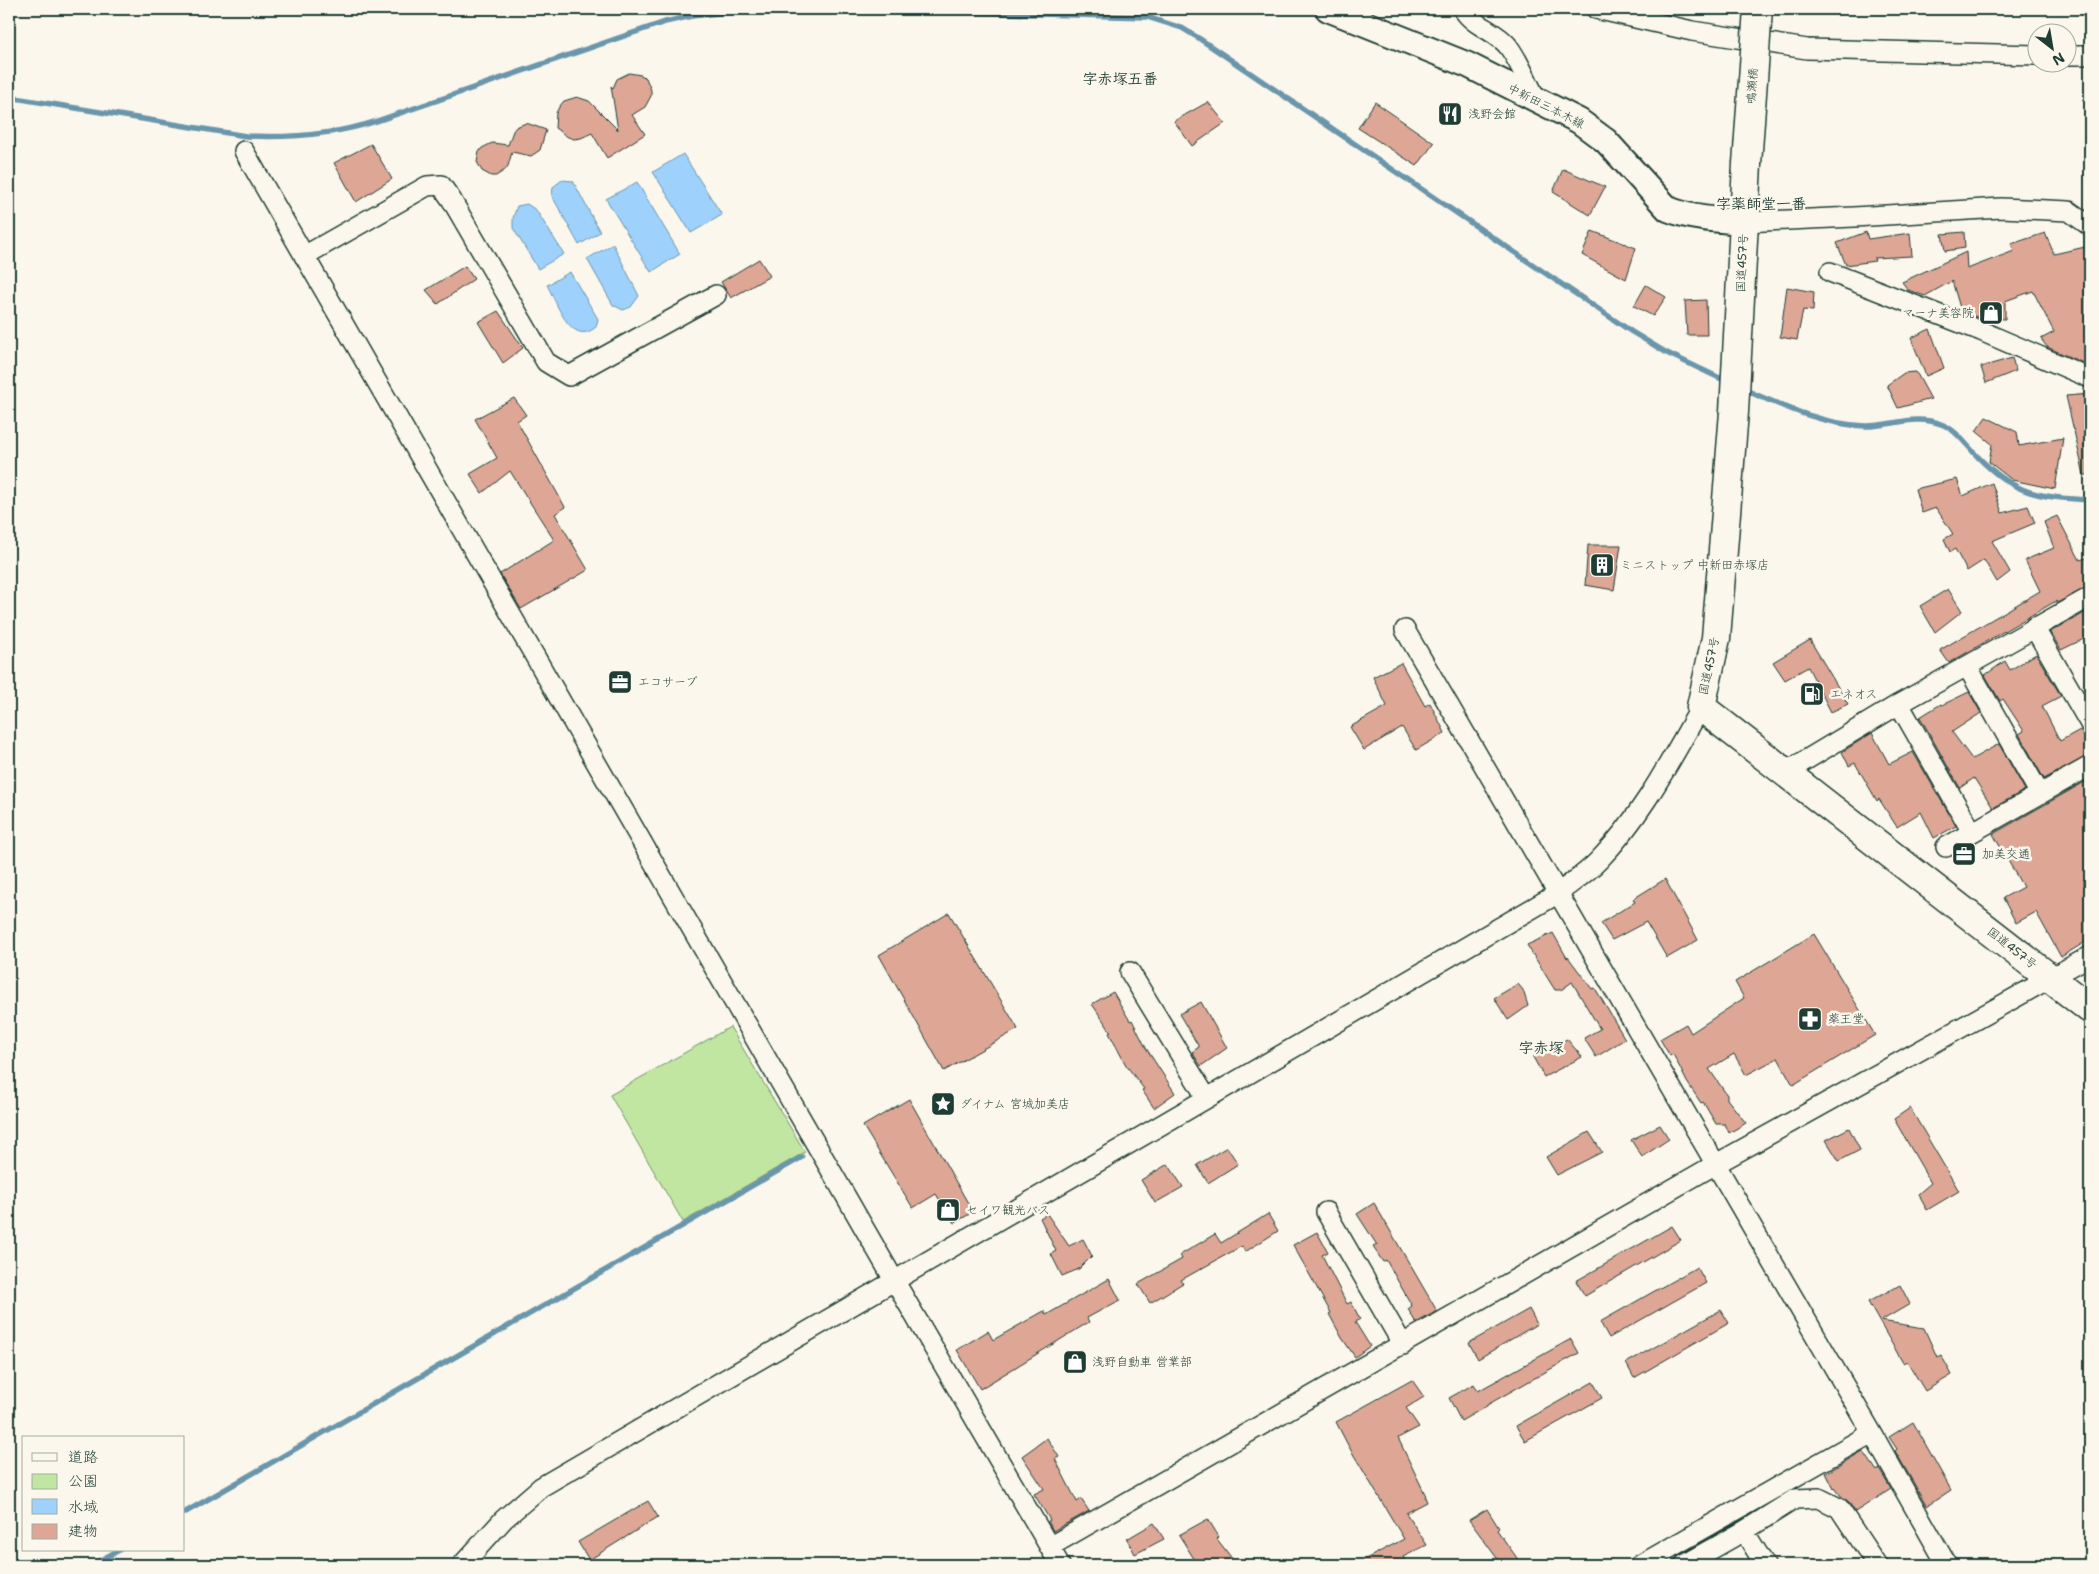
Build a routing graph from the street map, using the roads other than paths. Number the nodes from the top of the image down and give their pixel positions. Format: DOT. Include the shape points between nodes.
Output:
graph roads {
  1 [pos="1328,9"];
  2 [pos="1463,9"];
  3 [pos="1596,9"];
  4 [pos="1758,9"];
  5 [pos="2026,55"];
  6 [pos="2076,55"];
  7 [pos="2090,55"];
  8 [pos="1537,101"];
  9 [pos="244,151"];
  10 [pos="1747,164"];
  11 [pos="1744,222"];
  12 [pos="2090,226"];
  13 [pos="304,256"];
  14 [pos="1830,272"];
  15 [pos="716,295"];
  16 [pos="2090,378"];
  17 [pos="2090,597"];
  18 [pos="2034,627"];
  19 [pos="1405,630"];
  20 [pos="1967,666"];
  21 [pos="1899,704"];
  22 [pos="1701,707"];
  23 [pos="2090,724"];
  24 [pos="2090,766"];
  25 [pos="1786,772"];
  26 [pos="2040,794"];
  27 [pos="1972,832"];
  28 [pos="1946,847"];
  29 [pos="1557,894"];
  30 [pos="2090,956"];
  31 [pos="1130,972"];
  32 [pos="2052,978"];
  33 [pos="2090,1008"];
  34 [pos="1206,1097"];
  35 [pos="1716,1164"];
  36 [pos="1326,1212"];
  37 [pos="894,1280"];
  38 [pos="1403,1345"];
  39 [pos="1872,1433"];
  40 [pos="1744,1531"];
  41 [pos="1049,1547"];
  42 [pos="462,1565"];
  43 [pos="1060,1565"];
  44 [pos="1640,1565"];
  45 [pos="1684,1565"];
  46 [pos="1765,1565"];
  47 [pos="1877,1565"];
  48 [pos="1947,1565"];
  1 -- 8 [label="main road, 中新田三本木線" via="1468,66"];
  2 -- 8 [label="street" via="1475,23 1507,45"];
  3 -- 5 [label="street" via="1692,31 1807,49"];
  4 -- 10 [label="highway, 鳴瀬橋, bridge"];
  6 -- 7 [label="street"];
  8 -- 11 [label="main road, 中新田三本木線" via="1579,121 1606,141 1668,209 1710,220"];
  9 -- 13 [label="street"];
  10 -- 11 [label="highway, 国道457号"];
  11 -- 12 [label="street" via="2000,208 2070,211"];
  11 -- 22 [label="highway, 国道457号" via="1734,412 1716,638"];
  13 -- 15 [label="street" via="427,186 441,185 546,362 569,376"];
  13 -- 37 [label="street"];
  14 -- 16 [label="street"];
  17 -- 18 [label="street"];
  18 -- 20 [label="street"];
  18 -- 23 [label="street"];
  19 -- 29 [label="street"];
  20 -- 21 [label="street"];
  20 -- 26 [label="street"];
  21 -- 25 [label="street"];
  21 -- 27 [label="street"];
  22 -- 25 [label="highway, 国道457号"];
  22 -- 29 [label="street" via="1633,822 1598,862"];
  24 -- 26 [label="street"];
  25 -- 32 [label="highway, 国道457号"];
  26 -- 27 [label="street"];
  27 -- 28 [label="street"];
  29 -- 34 [label="street"];
  29 -- 35 [label="street"];
  30 -- 32 [label="street"];
  31 -- 34 [label="street"];
  32 -- 33 [label="highway, 国道457号"];
  32 -- 35 [label="street"];
  34 -- 37 [label="street"];
  35 -- 38 [label="street"];
  35 -- 39 [label="street"];
  36 -- 38 [label="street"];
  37 -- 41 [label="street"];
  37 -- 42 [label="street" via="541,1487 504,1519"];
  38 -- 41 [label="street"];
  39 -- 44 [label="street"];
  39 -- 48 [label="street"];
  40 -- 45 [label="street"];
  40 -- 46 [label="street"];
  40 -- 47 [label="street" via="1795,1498 1818,1498 1839,1508"];
  41 -- 43 [label="street"];
}
